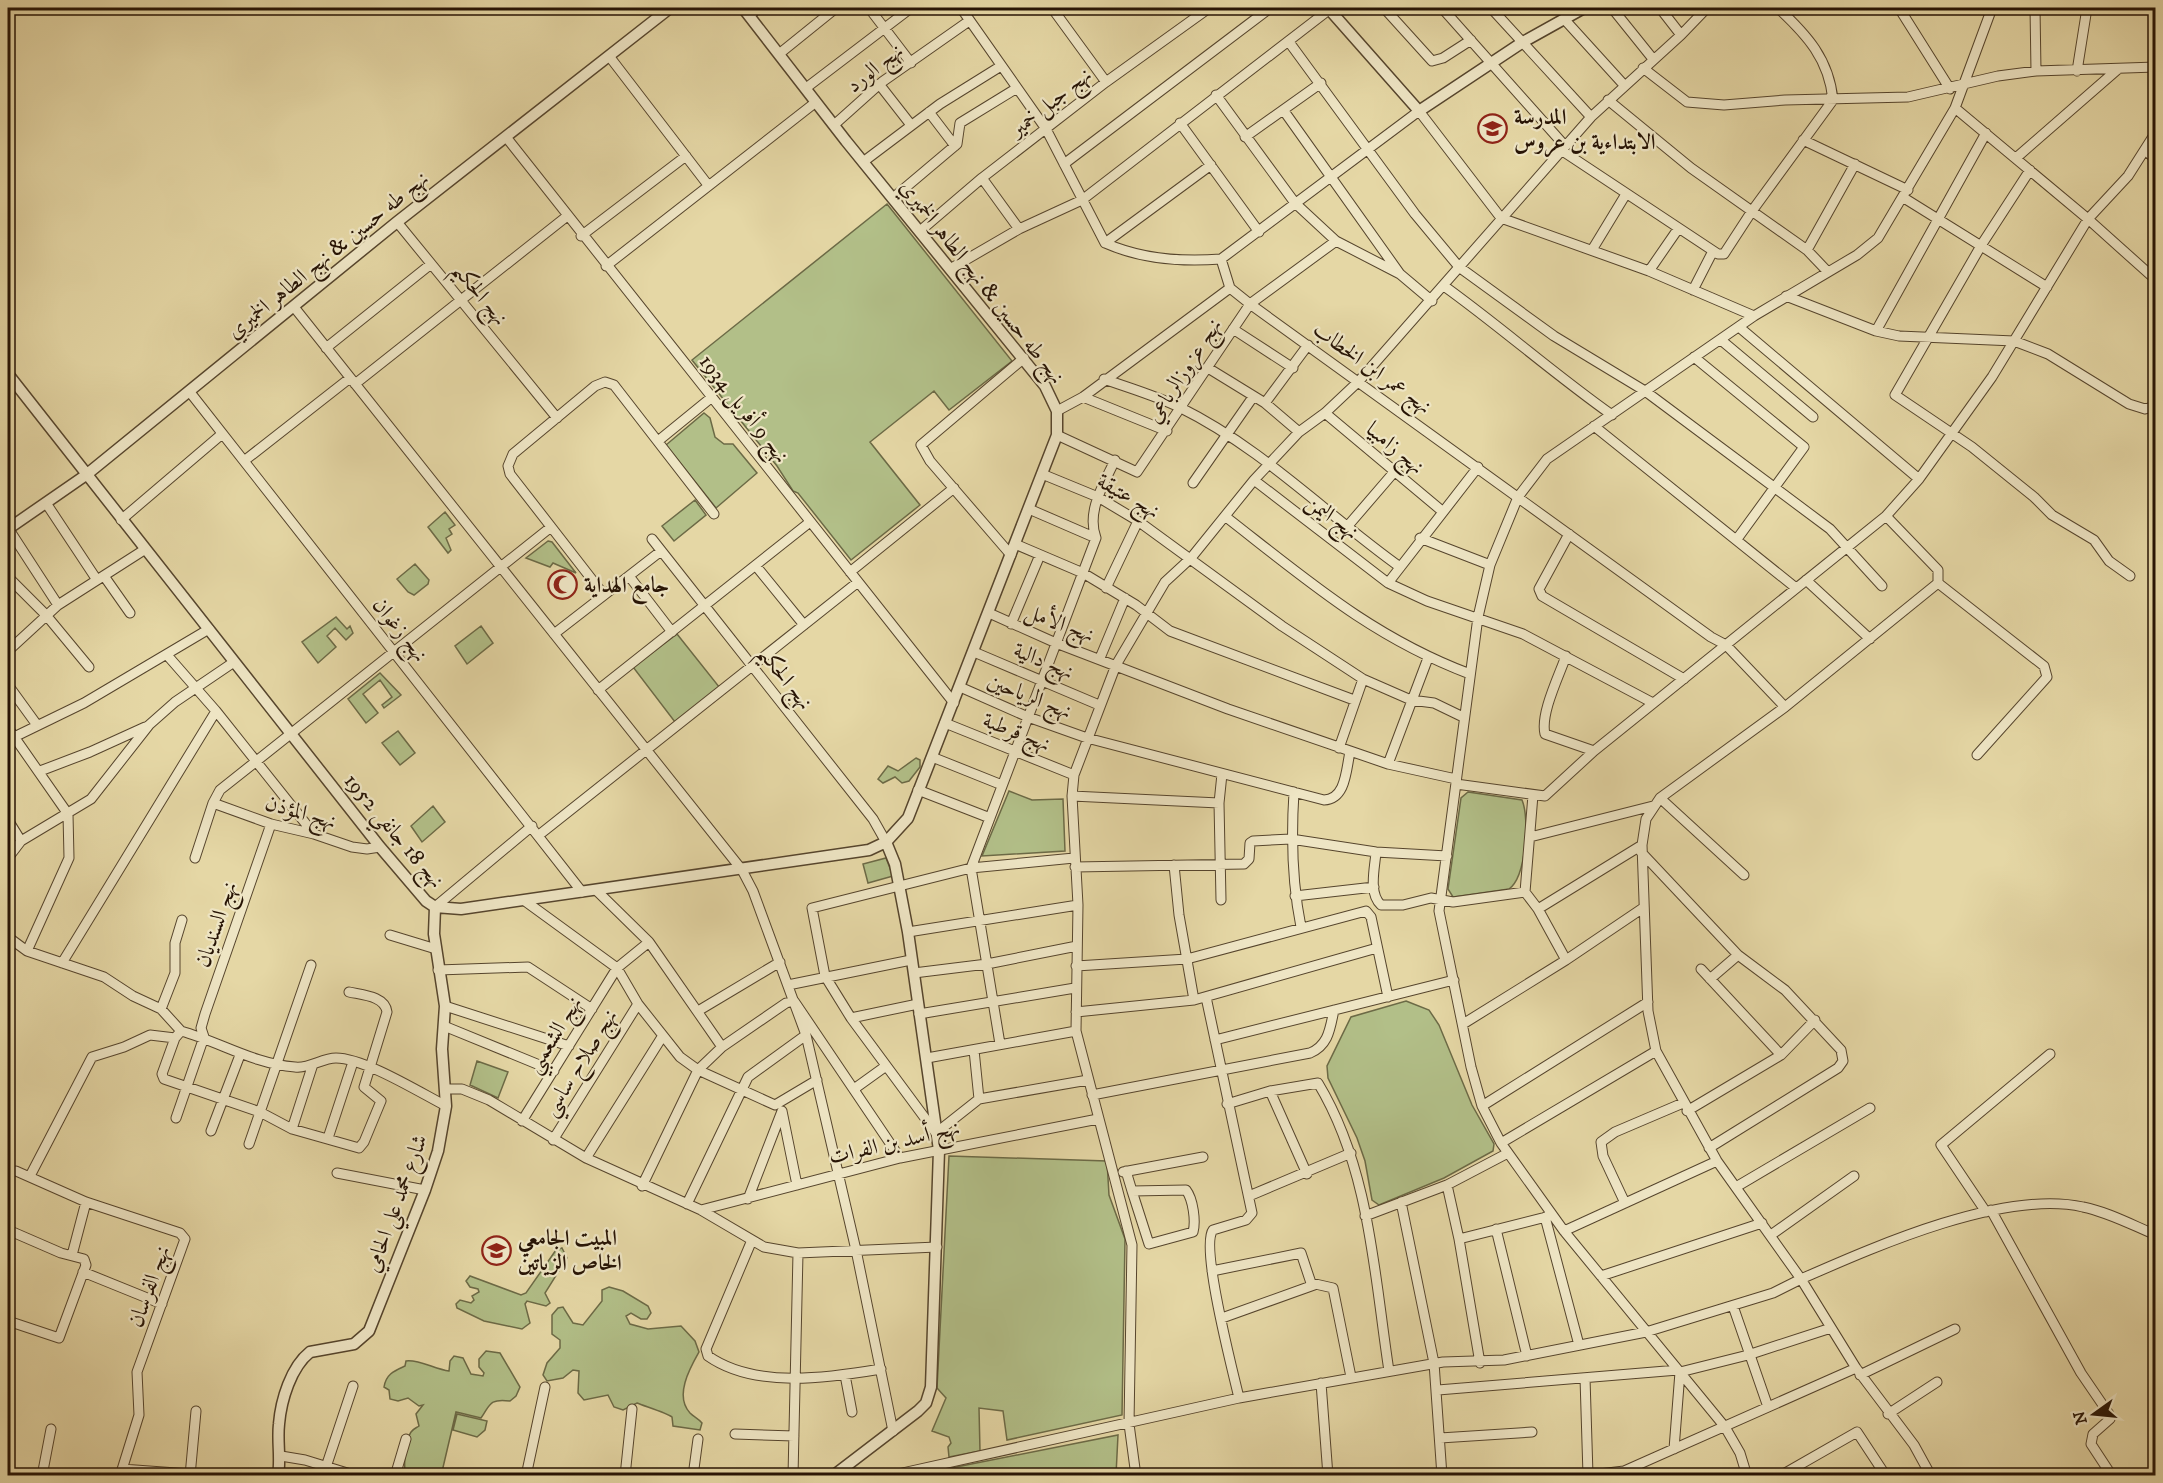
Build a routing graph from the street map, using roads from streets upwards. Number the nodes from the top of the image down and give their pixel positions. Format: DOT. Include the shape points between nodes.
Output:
graph roads {
  1 [pos="670,8"];
  2 [pos="759,8"];
  3 [pos="836,8"];
  4 [pos="868,8"];
  5 [pos="911,8"];
  6 [pos="961,8"];
  7 [pos="1066,8"];
  8 [pos="1206,8"];
  9 [pos="1270,8"];
  10 [pos="1329,8"];
  11 [pos="1384,8"];
  12 [pos="1442,8"];
  13 [pos="1492,8"];
  14 [pos="1584,8"];
  15 [pos="1612,8"];
  16 [pos="1660,8"];
  17 [pos="1707,8"];
  18 [pos="1778,8"];
  19 [pos="1899,8"];
  20 [pos="1992,8"];
  21 [pos="2035,8"];
  22 [pos="2086,8"];
  23 [pos="746,11"];
  24 [pos="1054,11"];
  25 [pos="1565,20"];
  26 [pos="969,21"];
  27 [pos="885,27"];
  28 [pos="1681,34"];
  29 [pos="1471,40"];
  30 [pos="1289,42"];
  31 [pos="1523,42"];
  32 [pos="779,54"];
  33 [pos="609,56"];
  34 [pos="1653,59"];
  35 [pos="911,63"];
  36 [pos="1492,64"];
  37 [pos="1001,66"];
  38 [pos="2156,67"];
  39 [pos="1643,68"];
  40 [pos="2118,69"];
  41 [pos="2077,70"];
  42 [pos="2036,71"];
  43 [pos="1106,82"];
  44 [pos="1321,83"];
  45 [pos="879,84"];
  46 [pos="1624,85"];
  47 [pos="1965,85"];
  48 [pos="806,88"];
  49 [pos="1017,88"];
  50 [pos="1950,88"];
  51 [pos="1216,95"];
  52 [pos="1608,100"];
  53 [pos="1833,100"];
  54 [pos="816,102"];
  55 [pos="1955,108"];
  56 [pos="1284,111"];
  57 [pos="1419,111"];
  58 [pos="929,112"];
  59 [pos="1591,117"];
  60 [pos="1180,123"];
  61 [pos="834,125"];
  62 [pos="911,125"];
  63 [pos="1046,129"];
  64 [pos="2156,132"];
  65 [pos="1986,133"];
  66 [pos="506,137"];
  67 [pos="1245,137"];
  68 [pos="1803,140"];
  69 [pos="955,146"];
  70 [pos="1563,148"];
  71 [pos="1369,150"];
  72 [pos="2145,150"];
  73 [pos="686,156"];
  74 [pos="2016,158"];
  75 [pos="2156,160"];
  76 [pos="863,162"];
  77 [pos="1064,164"];
  78 [pos="1855,164"];
  79 [pos="1211,165"];
  80 [pos="2030,170"];
  81 [pos="982,178"];
  82 [pos="1333,178"];
  83 [pos="708,185"];
  84 [pos="1626,194"];
  85 [pos="1906,194"];
  86 [pos="892,198"];
  87 [pos="1082,200"];
  88 [pos="1295,203"];
  89 [pos="1752,211"];
  90 [pos="566,217"];
  91 [pos="1501,218"];
  92 [pos="1937,219"];
  93 [pos="2088,219"];
  94 [pos="397,222"];
  95 [pos="1019,229"];
  96 [pos="1678,230"];
  97 [pos="920,231"];
  98 [pos="1259,232"];
  99 [pos="581,236"];
  100 [pos="1336,241"];
  101 [pos="1105,243"];
  102 [pos="1982,244"];
  103 [pos="1592,250"];
  104 [pos="1807,250"];
  105 [pos="1713,251"];
  106 [pos="1221,259"];
  107 [pos="431,264"];
  108 [pos="606,266"];
  109 [pos="1459,267"];
  110 [pos="950,269"];
  111 [pos="1649,271"];
  112 [pos="1827,271"];
  113 [pos="1400,274"];
  114 [pos="2156,280"];
  115 [pos="1444,285"];
  116 [pos="2047,287"];
  117 [pos="1230,288"];
  118 [pos="1693,290"];
  119 [pos="1786,296"];
  120 [pos="462,301"];
  121 [pos="1431,301"];
  122 [pos="1250,303"];
  123 [pos="294,307"];
  124 [pos="1754,316"];
  125 [pos="1739,327"];
  126 [pos="1233,329"];
  127 [pos="1876,331"];
  128 [pos="1929,337"];
  129 [pos="1721,340"];
  130 [pos="2014,341"];
  131 [pos="1308,345"];
  132 [pos="326,348"];
  133 [pos="1694,357"];
  134 [pos="1024,358"];
  135 [pos="1208,368"];
  136 [pos="1293,368"];
  137 [pos="8,374"];
  138 [pos="1104,379"];
  139 [pos="353,381"];
  140 [pos="1359,381"];
  141 [pos="189,391"];
  142 [pos="1646,392"];
  143 [pos="712,397"];
  144 [pos="1083,397"];
  145 [pos="1253,397"];
  146 [pos="1265,403"];
  147 [pos="2156,406"];
  148 [pos="1181,407"];
  149 [pos="1057,411"];
  150 [pos="1325,413"];
  151 [pos="1612,415"];
  152 [pos="1813,417"];
  153 [pos="557,418"];
  154 [pos="1594,426"];
  155 [pos="1167,431"];
  156 [pos="1299,432"];
  157 [pos="222,434"];
  158 [pos="1951,434"];
  159 [pos="1057,435"];
  160 [pos="1227,435"];
  161 [pos="658,441"];
  162 [pos="1115,460"];
  163 [pos="244,461"];
  164 [pos="1269,465"];
  165 [pos="1478,467"];
  166 [pos="1395,471"];
  167 [pos="1042,474"];
  168 [pos="86,475"];
  169 [pos="1919,479"];
  170 [pos="1254,480"];
  171 [pos="1192,483"];
  172 [pos="1775,487"];
  173 [pos="954,488"];
  174 [pos="1098,497"];
  175 [pos="1518,497"];
  176 [pos="46,503"];
  177 [pos="1029,509"];
  178 [pos="1442,510"];
  179 [pos="714,514"];
  180 [pos="1886,516"];
  181 [pos="1226,517"];
  182 [pos="121,520"];
  183 [pos="1138,521"];
  184 [pos="810,522"];
  185 [pos="551,527"];
  186 [pos="8,528"];
  187 [pos="1346,528"];
  188 [pos="1569,534"];
  189 [pos="1096,538"];
  190 [pos="1420,538"];
  191 [pos="652,539"];
  192 [pos="1737,539"];
  193 [pos="1847,548"];
  194 [pos="144,550"];
  195 [pos="1013,550"];
  196 [pos="661,551"];
  197 [pos="1040,555"];
  198 [pos="1191,558"];
  199 [pos="1490,565"];
  200 [pos="500,566"];
  201 [pos="756,566"];
  202 [pos="1400,567"];
  203 [pos="850,573"];
  204 [pos="1083,573"];
  205 [pos="629,576"];
  206 [pos="2130,576"];
  207 [pos="8,577"];
  208 [pos="101,578"];
  209 [pos="1806,580"];
  210 [pos="858,582"];
  211 [pos="1388,583"];
  212 [pos="1938,583"];
  213 [pos="1882,586"];
  214 [pos="1106,588"];
  215 [pos="1796,588"];
  216 [pos="604,595"];
  217 [pos="1125,598"];
  218 [pos="58,605"];
  219 [pos="705,606"];
  220 [pos="1146,612"];
  221 [pos="130,613"];
  222 [pos="990,613"];
  223 [pos="46,615"];
  224 [pos="1478,617"];
  225 [pos="1011,624"];
  226 [pos="804,625"];
  227 [pos="208,629"];
  228 [pos="672,632"];
  229 [pos="554,634"];
  230 [pos="1870,639"];
  231 [pos="1056,643"];
  232 [pos="1726,645"];
  233 [pos="393,650"];
  234 [pos="8,651"];
  235 [pos="974,652"];
  236 [pos="166,655"];
  237 [pos="1566,656"];
  238 [pos="1100,658"];
  239 [pos="1428,658"];
  240 [pos="234,662"];
  241 [pos="1116,665"];
  242 [pos="752,666"];
  243 [pos="89,667"];
  244 [pos="1470,674"];
  245 [pos="1364,679"];
  246 [pos="1684,679"];
  247 [pos="1042,680"];
  248 [pos="8,685"];
  249 [pos="960,687"];
  250 [pos="195,688"];
  251 [pos="598,690"];
  252 [pos="1354,700"];
  253 [pos="1411,700"];
  254 [pos="954,702"];
  255 [pos="1653,703"];
  256 [pos="1099,705"];
  257 [pos="1785,707"];
  258 [pos="216,711"];
  259 [pos="1028,717"];
  260 [pos="1463,717"];
  261 [pos="945,723"];
  262 [pos="37,725"];
  263 [pos="149,725"];
  264 [pos="8,728"];
  265 [pos="291,733"];
  266 [pos="1087,738"];
  267 [pos="11,739"];
  268 [pos="1339,748"];
  269 [pos="646,750"];
  270 [pos="1594,751"];
  271 [pos="1015,752"];
  272 [pos="1350,752"];
  273 [pos="1977,755"];
  274 [pos="932,757"];
  275 [pos="255,761"];
  276 [pos="1388,764"];
  277 [pos="40,771"];
  278 [pos="1222,774"];
  279 [pos="1074,776"];
  280 [pos="1456,782"];
  281 [pos="1002,785"];
  282 [pos="918,790"];
  283 [pos="1294,792"];
  284 [pos="1533,795"];
  285 [pos="1072,796"];
  286 [pos="1660,798"];
  287 [pos="213,803"];
  288 [pos="1219,803"];
  289 [pos="1653,806"];
  290 [pos="68,814"];
  291 [pos="990,818"];
  292 [pos="8,820"];
  293 [pos="271,824"];
  294 [pos="532,826"];
  295 [pos="314,834"];
  296 [pos="539,835"];
  297 [pos="1530,837"];
  298 [pos="1291,839"];
  299 [pos="21,841"];
  300 [pos="886,842"];
  301 [pos="380,847"];
  302 [pos="1641,849"];
  303 [pos="1376,852"];
  304 [pos="1447,856"];
  305 [pos="8,858"];
  306 [pos="195,858"];
  307 [pos="1074,862"];
  308 [pos="1220,865"];
  309 [pos="1174,866"];
  310 [pos="971,868"];
  311 [pos="742,870"];
  312 [pos="1744,875"];
  313 [pos="899,885"];
  314 [pos="1374,887"];
  315 [pos="596,890"];
  316 [pos="582,892"];
  317 [pos="1525,892"];
  318 [pos="1295,896"];
  319 [pos="1440,898"];
  320 [pos="1221,900"];
  321 [pos="525,901"];
  322 [pos="1377,901"];
  323 [pos="1078,905"];
  324 [pos="435,906"];
  325 [pos="1643,908"];
  326 [pos="1538,909"];
  327 [pos="1369,912"];
  328 [pos="182,920"];
  329 [pos="980,921"];
  330 [pos="1301,927"];
  331 [pos="908,932"];
  332 [pos="390,935"];
  333 [pos="8,937"];
  334 [pos="648,942"];
  335 [pos="1077,946"];
  336 [pos="1377,948"];
  337 [pos="435,949"];
  338 [pos="27,951"];
  339 [pos="1738,955"];
  340 [pos="1187,959"];
  341 [pos="911,960"];
  342 [pos="1566,960"];
  343 [pos="780,962"];
  344 [pos="62,963"];
  345 [pos="987,964"];
  346 [pos="311,965"];
  347 [pos="1076,966"];
  348 [pos="617,968"];
  349 [pos="1701,969"];
  350 [pos="438,970"];
  351 [pos="914,973"];
  352 [pos="825,976"];
  353 [pos="1710,979"];
  354 [pos="1454,980"];
  355 [pos="788,985"];
  356 [pos="1075,988"];
  357 [pos="349,992"];
  358 [pos="1206,997"];
  359 [pos="1388,997"];
  360 [pos="1194,1000"];
  361 [pos="794,1001"];
  362 [pos="993,1002"];
  363 [pos="1648,1002"];
  364 [pos="638,1004"];
  365 [pos="445,1006"];
  366 [pos="160,1009"];
  367 [pos="592,1009"];
  368 [pos="919,1009"];
  369 [pos="1334,1010"];
  370 [pos="698,1011"];
  371 [pos="1076,1012"];
  372 [pos="850,1018"];
  373 [pos="1815,1020"];
  374 [pos="1463,1024"];
  375 [pos="444,1026"];
  376 [pos="1076,1031"];
  377 [pos="178,1034"];
  378 [pos="806,1035"];
  379 [pos="204,1037"];
  380 [pos="662,1037"];
  381 [pos="1215,1040"];
  382 [pos="1000,1044"];
  383 [pos="569,1046"];
  384 [pos="722,1047"];
  385 [pos="974,1050"];
  386 [pos="1656,1051"];
  387 [pos="2050,1054"];
  388 [pos="240,1055"];
  389 [pos="1780,1055"];
  390 [pos="927,1059"];
  391 [pos="353,1062"];
  392 [pos="276,1063"];
  393 [pos="313,1064"];
  394 [pos="886,1066"];
  395 [pos="371,1068"];
  396 [pos="1221,1068"];
  397 [pos="698,1070"];
  398 [pos="554,1071"];
  399 [pos="817,1080"];
  400 [pos="1088,1080"];
  401 [pos="187,1088"];
  402 [pos="447,1089"];
  403 [pos="742,1089"];
  404 [pos="854,1089"];
  405 [pos="1270,1091"];
  406 [pos="1092,1095"];
  407 [pos="224,1100"];
  408 [pos="979,1100"];
  409 [pos="1227,1104"];
  410 [pos="446,1106"];
  411 [pos="1482,1106"];
  412 [pos="780,1107"];
  413 [pos="1685,1107"];
  414 [pos="1870,1108"];
  415 [pos="260,1112"];
  416 [pos="176,1118"];
  417 [pos="1098,1119"];
  418 [pos="522,1121"];
  419 [pos="292,1129"];
  420 [pos="211,1131"];
  421 [pos="936,1133"];
  422 [pos="328,1138"];
  423 [pos="553,1140"];
  424 [pos="1501,1143"];
  425 [pos="249,1144"];
  426 [pos="1709,1148"];
  427 [pos="939,1150"];
  428 [pos="1351,1153"];
  429 [pos="1508,1153"];
  430 [pos="1203,1157"];
  431 [pos="585,1158"];
  432 [pos="900,1158"];
  433 [pos="1717,1161"];
  434 [pos="16,1171"];
  435 [pos="1126,1171"];
  436 [pos="337,1173"];
  437 [pos="839,1173"];
  438 [pos="1114,1174"];
  439 [pos="1307,1174"];
  440 [pos="30,1176"];
  441 [pos="1854,1176"];
  442 [pos="797,1185"];
  443 [pos="1446,1185"];
  444 [pos="642,1186"];
  445 [pos="1736,1187"];
  446 [pos="425,1190"];
  447 [pos="1132,1191"];
  448 [pos="1249,1196"];
  449 [pos="748,1199"];
  450 [pos="86,1202"];
  451 [pos="1401,1202"];
  452 [pos="1625,1203"];
  453 [pos="687,1204"];
  454 [pos="701,1210"];
  455 [pos="1988,1211"];
  456 [pos="1365,1216"];
  457 [pos="1549,1216"];
  458 [pos="1762,1223"];
  459 [pos="1496,1229"];
  460 [pos="8,1230"];
  461 [pos="1564,1231"];
  462 [pos="1771,1235"];
  463 [pos="2156,1235"];
  464 [pos="1460,1239"];
  465 [pos="752,1240"];
  466 [pos="938,1247"];
  467 [pos="856,1250"];
  468 [pos="798,1253"];
  469 [pos="72,1255"];
  470 [pos="1212,1271"];
  471 [pos="83,1272"];
  472 [pos="1601,1276"];
  473 [pos="1801,1279"];
  474 [pos="1314,1285"];
  475 [pos="162,1304"];
  476 [pos="1733,1306"];
  477 [pos="1222,1318"];
  478 [pos="8,1321"];
  479 [pos="1831,1328"];
  480 [pos="1955,1329"];
  481 [pos="1646,1332"];
  482 [pos="1579,1345"];
  483 [pos="1748,1355"];
  484 [pos="1527,1356"];
  485 [pos="1480,1362"];
  486 [pos="1434,1363"];
  487 [pos="881,1369"];
  488 [pos="1389,1371"];
  489 [pos="1679,1371"];
  490 [pos="1858,1372"];
  491 [pos="845,1376"];
  492 [pos="795,1377"];
  493 [pos="1350,1377"];
  494 [pos="1584,1378"];
  495 [pos="1937,1382"];
  496 [pos="1321,1383"];
  497 [pos="353,1386"];
  498 [pos="544,1387"];
  499 [pos="1438,1390"];
  500 [pos="1239,1398"];
  501 [pos="1768,1407"];
  502 [pos="632,1409"];
  503 [pos="196,1412"];
  504 [pos="852,1412"];
  505 [pos="1888,1414"];
  506 [pos="1129,1424"];
  507 [pos="1725,1427"];
  508 [pos="51,1429"];
  509 [pos="892,1431"];
  510 [pos="1532,1432"];
  511 [pos="735,1434"];
  512 [pos="794,1436"];
  513 [pos="1440,1438"];
  514 [pos="406,1439"];
  515 [pos="698,1439"];
  516 [pos="1674,1449"];
  517 [pos="281,1456"];
  518 [pos="324,1471"];
  519 [pos="121,1472"];
  520 [pos="1624,1473"];
  521 [pos="190,1475"];
  522 [pos="1588,1475"];
  523 [pos="42,1476"];
  524 [pos="217,1476"];
  525 [pos="278,1476"];
  526 [pos="357,1476"];
  527 [pos="395,1476"];
  528 [pos="526,1476"];
  529 [pos="625,1476"];
  530 [pos="693,1476"];
  531 [pos="793,1476"];
  532 [pos="833,1476"];
  533 [pos="889,1476"];
  534 [pos="1136,1476"];
  535 [pos="1328,1476"];
  536 [pos="1442,1476"];
  537 [pos="1583,1476"];
  538 [pos="1746,1476"];
  539 [pos="1780,1476"];
  540 [pos="1886,1476"];
  541 [pos="1931,1476"];
  542 [pos="2112,1476"];
  1 -- 33 [label="street, نهج طه حسين & نهج الطاهر الخميري"];
  2 -- 23 [label="street"];
  3 -- 32 [label="street"];
  4 -- 27 [label="street"];
  5 -- 27 [label="street"];
  6 -- 26 [label="street"];
  7 -- 24 [label="street"];
  8 -- 43 [label="street, نهج جبل خمير"];
  9 -- 77 [label="street"];
  10 -- 30 [label="street"];
  10 -- 57 [label="street"];
  11 -- 29 [label="street" via="1432,61"];
  12 -- 29 [label="street"];
  13 -- 31 [label="street"];
  14 -- 25 [label="street"];
  15 -- 34 [label="street"];
  16 -- 28 [label="street"];
  17 -- 28 [label="street"];
  18 -- 53 [label="street" via="1802,29 1821,55 1832,84"];
  19 -- 50 [label="street"];
  20 -- 47 [label="street"];
  21 -- 42 [label="street"];
  22 -- 41 [label="street"];
  23 -- 32 [label="street, نهج طه حسين & نهج الطاهر الخميري"];
  24 -- 43 [label="street"];
  25 -- 31 [label="street"];
  25 -- 46 [label="street"];
  26 -- 35 [label="street, نهج الورد"];
  26 -- 37 [label="street"];
  27 -- 35 [label="street"];
  27 -- 48 [label="street"];
  28 -- 34 [label="street"];
  29 -- 36 [label="street"];
  30 -- 44 [label="street"];
  30 -- 51 [label="street"];
  31 -- 36 [label="street"];
  31 -- 59 [label="street"];
  32 -- 48 [label="street, نهج طه حسين & نهج الطاهر الخميري"];
  33 -- 66 [label="street, نهج طه حسين & نهج الطاهر الخميري"];
  33 -- 73 [label="street"];
  34 -- 39 [label="street"];
  35 -- 45 [label="street, نهج الورد"];
  36 -- 57 [label="street"];
  36 -- 70 [label="street"];
  37 -- 49 [label="street"];
  37 -- 58 [label="street"];
  38 -- 40 [label="street"];
  39 -- 46 [label="street"];
  39 -- 53 [label="street" via="1679,98 1694,103"];
  40 -- 41 [label="street"];
  40 -- 74 [label="street"];
  41 -- 42 [label="street"];
  42 -- 47 [label="street"];
  43 -- 63 [label="street, نهج جبل خمير"];
  44 -- 56 [label="street"];
  44 -- 71 [label="street"];
  45 -- 61 [label="street, نهج الورد"];
  45 -- 62 [label="street"];
  46 -- 52 [label="street"];
  47 -- 50 [label="street"];
  47 -- 55 [label="street"];
  48 -- 54 [label="street, نهج طه حسين & نهج الطاهر الخميري"];
  49 -- 63 [label="street"];
  49 -- 69 [label="street" via="960,123"];
  50 -- 53 [label="street" via="1908,97"];
  51 -- 60 [label="street"];
  51 -- 67 [label="street"];
  52 -- 59 [label="street"];
  52 -- 89 [label="street" via="1691,168"];
  53 -- 68 [label="street"];
  54 -- 61 [label="street, نهج طه حسين & نهج الطاهر الخميري"];
  54 -- 83 [label="street"];
  55 -- 65 [label="street"];
  55 -- 85 [label="street"];
  56 -- 67 [label="street"];
  56 -- 82 [label="street"];
  57 -- 71 [label="street"];
  57 -- 91 [label="street"];
  58 -- 62 [label="street"];
  58 -- 69 [label="street"];
  59 -- 70 [label="street"];
  60 -- 79 [label="street"];
  60 -- 87 [label="street"];
  61 -- 76 [label="street, نهج طه حسين & نهج الطاهر الخميري"];
  62 -- 76 [label="street"];
  63 -- 77 [label="street"];
  63 -- 81 [label="street, نهج جبل خمير"];
  64 -- 72 [label="street"];
  65 -- 74 [label="street"];
  65 -- 92 [label="street"];
  66 -- 90 [label="street, نهج 9 أفريل 1934"];
  66 -- 94 [label="street, نهج طه حسين & نهج الطاهر الخميري"];
  67 -- 88 [label="street"];
  68 -- 78 [label="street"];
  68 -- 89 [label="street"];
  69 -- 86 [label="street"];
  70 -- 84 [label="street"];
  70 -- 91 [label="street"];
  71 -- 82 [label="street"];
  71 -- 109 [label="street"];
  72 -- 75 [label="street"];
  72 -- 93 [label="street" via="2128,176"];
  73 -- 83 [label="street"];
  73 -- 99 [label="street"];
  74 -- 80 [label="street"];
  76 -- 86 [label="street, نهج طه حسين & نهج الطاهر الخميري"];
  77 -- 87 [label="street"];
  78 -- 85 [label="street"];
  78 -- 104 [label="street"];
  79 -- 98 [label="street"];
  79 -- 101 [label="street"];
  80 -- 93 [label="street"];
  80 -- 102 [label="street"];
  81 -- 95 [label="street"];
  81 -- 97 [label="street, نهج جبل خمير"];
  82 -- 88 [label="street"];
  82 -- 113 [label="street"];
  83 -- 108 [label="street"];
  84 -- 96 [label="street"];
  84 -- 103 [label="street"];
  85 -- 92 [label="street"];
  85 -- 112 [label="street" via="1869,247"];
  86 -- 97 [label="street, نهج طه حسين & نهج الطاهر الخميري"];
  87 -- 95 [label="street"];
  87 -- 101 [label="street"];
  88 -- 98 [label="street"];
  88 -- 100 [label="street"];
  89 -- 104 [label="street"];
  89 -- 105 [label="street" via="1724,254"];
  90 -- 99 [label="street, نهج 9 أفريل 1934"];
  90 -- 120 [label="street"];
  91 -- 103 [label="street"];
  91 -- 109 [label="street"];
  92 -- 102 [label="street"];
  92 -- 127 [label="street"];
  93 -- 114 [label="street"];
  93 -- 116 [label="street"];
  94 -- 107 [label="street, نهج الحكيم"];
  94 -- 123 [label="street, نهج طه حسين & نهج الطاهر الخميري"];
  95 -- 110 [label="street"];
  96 -- 105 [label="street"];
  96 -- 111 [label="street"];
  97 -- 110 [label="street, نهج طه حسين & نهج الطاهر الخميري"];
  98 -- 106 [label="street"];
  99 -- 108 [label="street, نهج 9 أفريل 1934"];
  100 -- 113 [label="street"];
  100 -- 122 [label="street, نهج عزوزالرباعي"];
  101 -- 106 [label="street" via="1131,253 1194,261"];
  102 -- 116 [label="street"];
  102 -- 128 [label="street"];
  103 -- 111 [label="street"];
  104 -- 112 [label="street"];
  105 -- 118 [label="street"];
  106 -- 117 [label="street"];
  107 -- 120 [label="street, نهج الحكيم"];
  107 -- 132 [label="street"];
  108 -- 143 [label="street, نهج 9 أفريل 1934"];
  109 -- 115 [label="street"];
  109 -- 142 [label="street" via="1554,336"];
  110 -- 134 [label="street, نهج طه حسين & نهج الطاهر الخميري"];
  111 -- 118 [label="street"];
  112 -- 119 [label="street"];
  113 -- 121 [label="street"];
  115 -- 121 [label="street"];
  115 -- 151 [label="street"];
  116 -- 130 [label="street"];
  117 -- 122 [label="street, نهج عمر ابن الخطاب"];
  117 -- 138 [label="street"];
  118 -- 124 [label="street"];
  119 -- 124 [label="street"];
  119 -- 127 [label="street"];
  120 -- 139 [label="street"];
  120 -- 153 [label="street, نهج الحكيم"];
  121 -- 140 [label="street"];
  122 -- 126 [label="street, نهج عزوزالرباعي"];
  122 -- 131 [label="street, نهج عمر ابن الخطاب"];
  123 -- 132 [label="street"];
  123 -- 141 [label="street, نهج طه حسين & نهج الطاهر الخميري"];
  124 -- 125 [label="street"];
  125 -- 129 [label="street"];
  125 -- 169 [label="street"];
  126 -- 135 [label="street, نهج عزوزالرباعي"];
  126 -- 136 [label="street"];
  127 -- 128 [label="street"];
  128 -- 130 [label="street"];
  128 -- 158 [label="street" via="1895,395"];
  129 -- 133 [label="street"];
  129 -- 152 [label="street"];
  130 -- 147 [label="street" via="2048,354 2129,404 2145,409"];
  130 -- 158 [label="street"];
  131 -- 136 [label="street"];
  131 -- 140 [label="street, نهج عمر ابن الخطاب"];
  132 -- 139 [label="street"];
  133 -- 142 [label="street"];
  133 -- 172 [label="street" via="1804,447"];
  134 -- 149 [label="street, نهج طه حسين & نهج الطاهر الخميري"];
  134 -- 173 [label="street" via="922,443 924,453"];
  135 -- 145 [label="street"];
  135 -- 148 [label="street, نهج عزوزالرباعي"];
  136 -- 146 [label="street"];
  137 -- 168 [label="street, نهج 18 جانفي 1952"];
  138 -- 144 [label="street"];
  138 -- 148 [label="street"];
  139 -- 163 [label="street"];
  139 -- 200 [label="street"];
  140 -- 150 [label="street"];
  140 -- 165 [label="street, نهج عمر ابن الخطاب"];
  141 -- 157 [label="street, نهج زغوان"];
  141 -- 168 [label="street, نهج طه حسين & نهج الطاهر الخميري"];
  142 -- 151 [label="street"];
  142 -- 172 [label="street"];
  143 -- 161 [label="street"];
  143 -- 184 [label="street, نهج 9 أفريل 1934"];
  144 -- 149 [label="street"];
  144 -- 155 [label="street"];
  145 -- 146 [label="street"];
  145 -- 160 [label="street"];
  146 -- 156 [label="street"];
  148 -- 155 [label="street, نهج عزوزالرباعي"];
  148 -- 160 [label="street"];
  149 -- 159 [label="street, نهج طه حسين & نهج الطاهر الخميري"];
  150 -- 156 [label="street"];
  150 -- 166 [label="street, نهج زامبيا"];
  151 -- 154 [label="street"];
  153 -- 161 [label="street" via="595,386 609,383"];
  153 -- 185 [label="street" via="513,454 508,466"];
  154 -- 175 [label="street" via="1547,459"];
  154 -- 192 [label="street"];
  155 -- 162 [label="street, نهج عزوزالرباعي" via="1137,472"];
  156 -- 164 [label="street"];
  157 -- 163 [label="street, نهج زغوان"];
  157 -- 182 [label="street"];
  158 -- 169 [label="street"];
  158 -- 206 [label="street" via="1988,460 2052,516 2094,540 2109,561"];
  159 -- 162 [label="street, نهج عزوزالرباعي"];
  159 -- 167 [label="street, نهج طه حسين & نهج الطاهر الخميري"];
  160 -- 164 [label="street"];
  160 -- 171 [label="street"];
  161 -- 179 [label="street"];
  162 -- 174 [label="street"];
  163 -- 233 [label="street, نهج زغوان"];
  164 -- 170 [label="street"];
  164 -- 187 [label="street"];
  165 -- 175 [label="street, نهج عمر ابن الخطاب"];
  165 -- 178 [label="street"];
  166 -- 178 [label="street, نهج زامبيا"];
  166 -- 187 [label="street"];
  167 -- 174 [label="street, نهج عتيقة"];
  167 -- 177 [label="street, نهج طه حسين & نهج الطاهر الخميري"];
  168 -- 176 [label="street, نهج طه حسين & نهج الطاهر الخميري"];
  168 -- 182 [label="street, نهج 18 جانفي 1952"];
  169 -- 180 [label="street"];
  170 -- 181 [label="street"];
  170 -- 211 [label="street, نهج اليمن"];
  172 -- 192 [label="street"];
  172 -- 193 [label="street" via="1830,529"];
  173 -- 195 [label="street"];
  173 -- 203 [label="street"];
  174 -- 183 [label="street, نهج عتيقة"];
  174 -- 189 [label="street" via="1092,517"];
  175 -- 188 [label="street, نهج عمر ابن الخطاب"];
  175 -- 199 [label="street"];
  176 -- 186 [label="street, نهج طه حسين & نهج الطاهر الخميري"];
  176 -- 208 [label="street"];
  177 -- 189 [label="street"];
  177 -- 195 [label="street, نهج طه حسين & نهج الطاهر الخميري"];
  178 -- 190 [label="street"];
  180 -- 193 [label="street"];
  180 -- 212 [label="street" via="1938,570"];
  181 -- 198 [label="street"];
  181 -- 239 [label="street" via="1337,605"];
  182 -- 194 [label="street, نهج 18 جانفي 1952"];
  183 -- 198 [label="street, نهج عتيقة"];
  183 -- 214 [label="street"];
  184 -- 201 [label="street"];
  184 -- 203 [label="street, نهج 9 أفريل 1934"];
  185 -- 200 [label="street"];
  185 -- 216 [label="street"];
  186 -- 218 [label="street"];
  187 -- 202 [label="street"];
  188 -- 232 [label="street, نهج عمر ابن الخطاب"];
  188 -- 246 [label="street" via="1542,580 1540,593"];
  189 -- 204 [label="street"];
  190 -- 199 [label="street"];
  190 -- 202 [label="street"];
  191 -- 196 [label="street, نهج الحكيم"];
  192 -- 215 [label="street"];
  193 -- 209 [label="street"];
  193 -- 213 [label="street"];
  194 -- 208 [label="street"];
  194 -- 227 [label="street, نهج 18 جانفي 1952"];
  195 -- 197 [label="street"];
  195 -- 222 [label="street, نهج طه حسين & نهج الطاهر الخميري"];
  196 -- 205 [label="street"];
  196 -- 219 [label="street, نهج الحكيم"];
  197 -- 204 [label="street"];
  197 -- 225 [label="street"];
  198 -- 220 [label="street" via="1165,582"];
  198 -- 245 [label="street, نهج عتيقة" via="1282,626"];
  199 -- 224 [label="street"];
  200 -- 229 [label="street"];
  200 -- 233 [label="street"];
  201 -- 219 [label="street"];
  201 -- 226 [label="street"];
  202 -- 211 [label="street"];
  203 -- 210 [label="street, نهج 9 أفريل 1934"];
  204 -- 214 [label="street"];
  204 -- 231 [label="street"];
  205 -- 216 [label="street"];
  205 -- 228 [label="street"];
  207 -- 223 [label="street"];
  208 -- 218 [label="street"];
  208 -- 221 [label="street"];
  209 -- 215 [label="street"];
  209 -- 230 [label="street"];
  210 -- 226 [label="street"];
  210 -- 254 [label="street, نهج 9 أفريل 1934"];
  211 -- 224 [label="street, نهج اليمن" via="1427,602"];
  212 -- 230 [label="street"];
  212 -- 273 [label="street" via="2044,666 2047,673"];
  214 -- 217 [label="street"];
  215 -- 232 [label="street"];
  216 -- 229 [label="street"];
  217 -- 220 [label="street"];
  217 -- 238 [label="street"];
  218 -- 223 [label="street"];
  219 -- 228 [label="street"];
  219 -- 242 [label="street, نهج الحكيم"];
  220 -- 241 [label="street"];
  220 -- 252 [label="street" via="1159,624 1187,638"];
  222 -- 225 [label="street, نهج الأمل"];
  222 -- 235 [label="street, نهج طه حسين & نهج الطاهر الخميري"];
  223 -- 234 [label="street"];
  223 -- 243 [label="street"];
  224 -- 237 [label="street, نهج اليمن"];
  224 -- 244 [label="street"];
  225 -- 231 [label="street, نهج الأمل"];
  226 -- 242 [label="street"];
  227 -- 236 [label="street"];
  227 -- 240 [label="street, نهج 18 جانفي 1952"];
  228 -- 251 [label="street"];
  229 -- 251 [label="street"];
  230 -- 257 [label="street"];
  231 -- 238 [label="street, نهج الأمل"];
  231 -- 247 [label="street"];
  232 -- 246 [label="street"];
  232 -- 257 [label="street, نهج عمر ابن الخطاب"];
  233 -- 265 [label="street"];
  233 -- 294 [label="street, نهج زغوان"];
  235 -- 247 [label="street, نهج دالية"];
  235 -- 249 [label="street, نهج طه حسين & نهج الطاهر الخميري"];
  236 -- 250 [label="street"];
  236 -- 262 [label="street" via="84,703"];
  237 -- 255 [label="street, نهج اليمن"];
  237 -- 270 [label="street" via="1543,728 1545,734"];
  238 -- 241 [label="street, نهج الأمل"];
  239 -- 244 [label="street"];
  239 -- 253 [label="street"];
  240 -- 250 [label="street"];
  240 -- 265 [label="street, نهج 18 جانفي 1952"];
  241 -- 256 [label="street"];
  241 -- 268 [label="street, نهج الأمل" via="1228,710"];
  242 -- 269 [label="street"];
  242 -- 300 [label="street, نهج الحكيم" via="873,819"];
  244 -- 260 [label="street"];
  245 -- 252 [label="street"];
  245 -- 253 [label="street, نهج عتيقة"];
  246 -- 255 [label="street"];
  247 -- 256 [label="street, نهج دالية"];
  247 -- 259 [label="street"];
  248 -- 262 [label="street"];
  249 -- 254 [label="street, نهج طه حسين & نهج الطاهر الخميري"];
  249 -- 259 [label="street, نهج الرياحين"];
  250 -- 258 [label="street"];
  250 -- 263 [label="street"];
  251 -- 269 [label="street"];
  252 -- 268 [label="street"];
  253 -- 260 [label="street, نهج عتيقة" via="1434,703"];
  253 -- 276 [label="street"];
  254 -- 261 [label="street, نهج طه حسين & نهج الطاهر الخميري"];
  255 -- 270 [label="street"];
  256 -- 266 [label="street"];
  257 -- 286 [label="street"];
  258 -- 275 [label="street"];
  258 -- 344 [label="street"];
  259 -- 266 [label="street, نهج الرياحين"];
  259 -- 271 [label="street"];
  260 -- 280 [label="street"];
  261 -- 271 [label="street, نهج قرطبة"];
  261 -- 274 [label="street, نهج طه حسين & نهج الطاهر الخميري"];
  262 -- 267 [label="street"];
  263 -- 277 [label="street"];
  263 -- 290 [label="street" via="91,799"];
  264 -- 267 [label="street"];
  265 -- 275 [label="street"];
  265 -- 301 [label="street, نهج 18 جانفي 1952"];
  266 -- 278 [label="street, نهج الرياحين"];
  266 -- 279 [label="street"];
  267 -- 277 [label="street"];
  268 -- 272 [label="street, نهج الأمل"];
  269 -- 296 [label="street"];
  269 -- 311 [label="street"];
  270 -- 284 [label="street" via="1545,796"];
  271 -- 279 [label="street, نهج قرطبة"];
  271 -- 281 [label="street"];
  272 -- 276 [label="street, نهج الأمل"];
  272 -- 283 [label="street, نهج الرياحين" via="1337,796 1324,800"];
  274 -- 281 [label="street"];
  274 -- 282 [label="street, نهج طه حسين & نهج الطاهر الخميري"];
  275 -- 287 [label="street" via="220,790"];
  275 -- 295 [label="street"];
  276 -- 280 [label="street, نهج الأمل"];
  277 -- 290 [label="street"];
  278 -- 283 [label="street, نهج الرياحين"];
  278 -- 288 [label="street"];
  279 -- 285 [label="street"];
  280 -- 284 [label="street, نهج الأمل"];
  280 -- 304 [label="street"];
  281 -- 291 [label="street"];
  282 -- 291 [label="street"];
  282 -- 300 [label="street, نهج طه حسين & نهج الطاهر الخميري" via="908,818"];
  283 -- 298 [label="street"];
  284 -- 297 [label="street"];
  285 -- 288 [label="street"];
  285 -- 307 [label="street"];
  286 -- 289 [label="street"];
  286 -- 312 [label="street"];
  287 -- 293 [label="street, نهج المؤذن"];
  287 -- 306 [label="street"];
  288 -- 308 [label="street"];
  289 -- 297 [label="street"];
  289 -- 302 [label="street" via="1646,819"];
  290 -- 299 [label="street"];
  290 -- 338 [label="street" via="69,858"];
  291 -- 310 [label="street"];
  292 -- 299 [label="street"];
  293 -- 295 [label="street, نهج المؤذن"];
  293 -- 379 [label="street, نهج السنديان" via="205,1014 201,1028"];
  294 -- 296 [label="street, نهج زغوان"];
  294 -- 324 [label="street"];
  295 -- 301 [label="street, نهج المؤذن" via="352,847"];
  296 -- 316 [label="street, نهج زغوان"];
  297 -- 317 [label="street"];
  298 -- 303 [label="street"];
  298 -- 308 [label="street" via="1253,841 1248,861"];
  298 -- 318 [label="street"];
  299 -- 305 [label="street"];
  300 -- 311 [label="street, نهج 18 جانفي 1952" via="853,854"];
  300 -- 313 [label="street"];
  301 -- 324 [label="street, نهج 18 جانفي 1952" via="418,893"];
  302 -- 325 [label="street"];
  302 -- 326 [label="street"];
  302 -- 339 [label="street"];
  303 -- 304 [label="street"];
  303 -- 314 [label="street"];
  304 -- 319 [label="street"];
  307 -- 309 [label="street"];
  307 -- 310 [label="street"];
  307 -- 323 [label="street"];
  308 -- 309 [label="street"];
  308 -- 320 [label="street"];
  309 -- 340 [label="street"];
  310 -- 313 [label="street"];
  310 -- 329 [label="street"];
  311 -- 315 [label="street, نهج 18 جانفي 1952"];
  311 -- 343 [label="street"];
  313 -- 331 [label="street"];
  313 -- 352 [label="street" via="812,908"];
  314 -- 318 [label="street"];
  314 -- 322 [label="street"];
  315 -- 316 [label="street, نهج 18 جانفي 1952"];
  315 -- 334 [label="street"];
  316 -- 321 [label="street, نهج 18 جانفي 1952"];
  317 -- 319 [label="street" via="1453,902"];
  317 -- 326 [label="street"];
  318 -- 330 [label="street"];
  319 -- 322 [label="street" via="1403,905"];
  319 -- 354 [label="street" via="1439,911"];
  321 -- 324 [label="street, نهج 18 جانفي 1952" via="461,909"];
  321 -- 348 [label="street"];
  322 -- 327 [label="street"];
  323 -- 329 [label="street"];
  323 -- 335 [label="street"];
  324 -- 337 [label="street, شارع محمد علي الحامي"];
  325 -- 342 [label="street"];
  325 -- 363 [label="street"];
  326 -- 342 [label="street"];
  327 -- 330 [label="street"];
  327 -- 336 [label="street"];
  328 -- 366 [label="street" via="175,943 174,974"];
  329 -- 331 [label="street"];
  329 -- 345 [label="street"];
  330 -- 340 [label="street"];
  331 -- 341 [label="street"];
  332 -- 337 [label="street"];
  333 -- 338 [label="street"];
  334 -- 348 [label="street, نهج الشعمبي"];
  334 -- 370 [label="street"];
  335 -- 345 [label="street"];
  335 -- 347 [label="street"];
  336 -- 358 [label="street"];
  336 -- 359 [label="street"];
  337 -- 350 [label="street, شارع محمد علي الحامي"];
  338 -- 344 [label="street"];
  339 -- 353 [label="street"];
  339 -- 373 [label="street" via="1785,990"];
  340 -- 347 [label="street"];
  340 -- 360 [label="street"];
  341 -- 351 [label="street"];
  341 -- 352 [label="street"];
  342 -- 374 [label="street"];
  343 -- 355 [label="street"];
  343 -- 370 [label="street"];
  344 -- 366 [label="street" via="105,977"];
  345 -- 351 [label="street"];
  345 -- 362 [label="street"];
  346 -- 392 [label="street"];
  347 -- 356 [label="street"];
  348 -- 364 [label="street"];
  348 -- 367 [label="street, نهج الشعمبي"];
  349 -- 353 [label="street"];
  350 -- 365 [label="street, شارع محمد علي الحامي"];
  350 -- 367 [label="street" via="528,967"];
  351 -- 368 [label="street"];
  352 -- 355 [label="street"];
  352 -- 372 [label="street"];
  353 -- 389 [label="street"];
  354 -- 359 [label="street"];
  354 -- 374 [label="street"];
  355 -- 361 [label="street"];
  356 -- 362 [label="street"];
  356 -- 371 [label="street"];
  357 -- 395 [label="street" via="379,1000 386,1008"];
  358 -- 360 [label="street"];
  358 -- 381 [label="street"];
  359 -- 369 [label="street"];
  360 -- 371 [label="street"];
  361 -- 378 [label="street"];
  361 -- 384 [label="street"];
  361 -- 404 [label="street"];
  362 -- 368 [label="street"];
  362 -- 382 [label="street"];
  363 -- 386 [label="street"];
  363 -- 411 [label="street"];
  364 -- 380 [label="street"];
  364 -- 423 [label="street, نهج صلاح ساسي"];
  365 -- 375 [label="street, شارع محمد علي الحامي"];
  365 -- 383 [label="street"];
  366 -- 377 [label="street"];
  367 -- 383 [label="street, نهج الشعمبي"];
  368 -- 372 [label="street"];
  368 -- 390 [label="street"];
  369 -- 381 [label="street"];
  369 -- 396 [label="street" via="1327,1039 1317,1050"];
  370 -- 384 [label="street"];
  371 -- 376 [label="street"];
  372 -- 394 [label="street"];
  373 -- 389 [label="street"];
  373 -- 426 [label="street" via="1841,1050 1843,1061 1838,1068"];
  374 -- 411 [label="street"];
  375 -- 398 [label="street"];
  375 -- 402 [label="street, شارع محمد علي الحامي" via="442,1049"];
  376 -- 382 [label="street"];
  376 -- 400 [label="street"];
  377 -- 379 [label="street"];
  377 -- 401 [label="street" via="162,1076"];
  377 -- 440 [label="street" via="150,1035 92,1057"];
  378 -- 399 [label="street"];
  378 -- 403 [label="street" via="748,1077"];
  379 -- 388 [label="street"];
  379 -- 401 [label="street, نهج السنديان"];
  380 -- 397 [label="street" via="680,1058"];
  380 -- 431 [label="street"];
  381 -- 396 [label="street"];
  382 -- 385 [label="street"];
  383 -- 398 [label="street, نهج الشعمبي"];
  384 -- 397 [label="street"];
  385 -- 390 [label="street"];
  385 -- 408 [label="street"];
  386 -- 413 [label="street"];
  386 -- 424 [label="street"];
  387 -- 455 [label="street" via="1941,1145"];
  388 -- 392 [label="street"];
  388 -- 407 [label="street"];
  389 -- 413 [label="street"];
  390 -- 421 [label="street"];
  391 -- 393 [label="street" via="336,1058"];
  391 -- 395 [label="street"];
  391 -- 422 [label="street"];
  392 -- 393 [label="street" via="296,1068"];
  392 -- 415 [label="street"];
  393 -- 419 [label="street"];
  394 -- 404 [label="street"];
  394 -- 421 [label="street"];
  395 -- 410 [label="street"];
  395 -- 422 [label="street" via="364,1087 381,1100 364,1142 356,1148"];
  396 -- 406 [label="street"];
  396 -- 409 [label="street"];
  397 -- 403 [label="street"];
  397 -- 444 [label="street"];
  398 -- 418 [label="street, نهج الشعمبي"];
  399 -- 412 [label="street"];
  399 -- 437 [label="street"];
  400 -- 406 [label="street"];
  400 -- 408 [label="street"];
  401 -- 407 [label="street"];
  401 -- 416 [label="street, نهج السنديان"];
  402 -- 410 [label="street, شارع محمد علي الحامي"];
  402 -- 418 [label="street" via="462,1089 489,1100"];
  403 -- 412 [label="street"];
  403 -- 453 [label="street"];
  404 -- 432 [label="street"];
  405 -- 409 [label="street"];
  405 -- 428 [label="street" via="1318,1083"];
  405 -- 439 [label="street"];
  406 -- 417 [label="street"];
  407 -- 415 [label="street"];
  407 -- 420 [label="street"];
  408 -- 421 [label="street"];
  409 -- 448 [label="street"];
  410 -- 446 [label="street, شارع محمد علي الحامي" via="438,1151"];
  411 -- 424 [label="street"];
  412 -- 442 [label="street"];
  412 -- 449 [label="street"];
  413 -- 426 [label="street"];
  413 -- 452 [label="street" via="1615,1132 1600,1142"];
  414 -- 445 [label="street"];
  415 -- 419 [label="street"];
  415 -- 425 [label="street"];
  417 -- 427 [label="street, نهج أسد بن الفرات"];
  417 -- 438 [label="street"];
  418 -- 423 [label="street"];
  419 -- 422 [label="street"];
  421 -- 427 [label="street"];
  423 -- 431 [label="street"];
  424 -- 429 [label="street"];
  426 -- 433 [label="street"];
  427 -- 432 [label="street, نهج أسد بن الفرات"];
  427 -- 466 [label="street"];
  428 -- 439 [label="street"];
  428 -- 456 [label="street"];
  429 -- 443 [label="street"];
  429 -- 457 [label="street"];
  430 -- 435 [label="street"];
  431 -- 444 [label="street"];
  432 -- 437 [label="street, نهج أسد بن الفرات"];
  433 -- 445 [label="street"];
  433 -- 452 [label="street"];
  434 -- 440 [label="street, نهج الفرسان"];
  435 -- 438 [label="street"];
  435 -- 447 [label="street"];
  436 -- 446 [label="street"];
  437 -- 442 [label="street, نهج أسد بن الفرات"];
  437 -- 467 [label="street"];
  438 -- 506 [label="street" via="1132,1245"];
  439 -- 448 [label="street"];
  440 -- 450 [label="street, نهج الفرسان"];
  441 -- 462 [label="street"];
  442 -- 449 [label="street, نهج أسد بن الفرات"];
  443 -- 451 [label="street"];
  443 -- 464 [label="street"];
  444 -- 453 [label="street"];
  445 -- 458 [label="street"];
  446 -- 517 [label="street, شارع محمد علي الحامي" via="369,1330 354,1344 310,1352 292,1375 279,1423"];
  447 -- 447 [label="street" via="1149,1244 1193,1232 1186,1190"];
  448 -- 470 [label="street" via="1251,1217 1210,1233"];
  449 -- 454 [label="street, نهج أسد بن الفرات"];
  450 -- 469 [label="street"];
  450 -- 475 [label="street, نهج الفرسان" via="184,1236"];
  451 -- 456 [label="street"];
  451 -- 486 [label="street"];
  452 -- 461 [label="street"];
  453 -- 454 [label="street"];
  454 -- 465 [label="street"];
  455 -- 463 [label="street" via="2039,1204 2082,1207"];
  455 -- 473 [label="street" via="1900,1238"];
  455 -- 542 [label="street" via="2081,1373 2109,1414 2110,1419 2093,1434 2091,1444"];
  456 -- 488 [label="street"];
  457 -- 459 [label="street"];
  457 -- 461 [label="street"];
  457 -- 482 [label="street"];
  458 -- 462 [label="street"];
  458 -- 472 [label="street"];
  459 -- 464 [label="street"];
  459 -- 484 [label="street"];
  460 -- 469 [label="street"];
  461 -- 472 [label="street"];
  462 -- 473 [label="street"];
  464 -- 485 [label="street"];
  465 -- 468 [label="street" via="764,1247"];
  465 -- 492 [label="street" via="707,1353 744,1371"];
  466 -- 467 [label="street"];
  466 -- 509 [label="street" via="929,1396 918,1412"];
  467 -- 468 [label="street"];
  467 -- 487 [label="street"];
  468 -- 492 [label="street"];
  469 -- 471 [label="street" via="84,1259"];
  470 -- 474 [label="street" via="1299,1252"];
  470 -- 477 [label="street"];
  471 -- 475 [label="street"];
  471 -- 478 [label="street" via="59,1338"];
  472 -- 481 [label="street"];
  473 -- 476 [label="street"];
  473 -- 479 [label="street"];
  474 -- 477 [label="street"];
  474 -- 493 [label="street" via="1333,1288"];
  475 -- 519 [label="street, نهج الفرسان" via="137,1372 139,1415"];
  476 -- 481 [label="street"];
  476 -- 483 [label="street"];
  477 -- 500 [label="street"];
  479 -- 483 [label="street"];
  479 -- 490 [label="street"];
  480 -- 490 [label="street"];
  481 -- 482 [label="street"];
  481 -- 489 [label="street"];
  482 -- 484 [label="street"];
  483 -- 489 [label="street"];
  483 -- 501 [label="street"];
  484 -- 485 [label="street"];
  485 -- 486 [label="street"];
  486 -- 488 [label="street"];
  486 -- 499 [label="street"];
  487 -- 491 [label="street"];
  487 -- 509 [label="street"];
  488 -- 493 [label="street"];
  489 -- 494 [label="street"];
  489 -- 507 [label="street"];
  489 -- 516 [label="street"];
  490 -- 501 [label="street"];
  490 -- 505 [label="street"];
  491 -- 492 [label="street"];
  491 -- 504 [label="street"];
  492 -- 512 [label="street"];
  493 -- 496 [label="street"];
  494 -- 499 [label="street"];
  494 -- 522 [label="street"];
  495 -- 505 [label="street"];
  496 -- 500 [label="street"];
  496 -- 535 [label="street"];
  497 -- 518 [label="street"];
  498 -- 528 [label="street"];
  499 -- 513 [label="street"];
  500 -- 506 [label="street"];
  501 -- 507 [label="street"];
  502 -- 529 [label="street"];
  503 -- 521 [label="street"];
  505 -- 541 [label="street" via="1914,1445"];
  506 -- 533 [label="street"];
  506 -- 534 [label="street"];
  507 -- 516 [label="street"];
  507 -- 538 [label="street" via="1740,1453"];
  508 -- 523 [label="street"];
  509 -- 532 [label="street"];
  510 -- 513 [label="street"];
  511 -- 512 [label="street"];
  512 -- 531 [label="street"];
  513 -- 536 [label="street"];
  514 -- 527 [label="street"];
  515 -- 530 [label="street"];
  516 -- 520 [label="street"];
  517 -- 518 [label="street"];
  517 -- 525 [label="street, شارع محمد علي الحامي"];
  518 -- 526 [label="street"];
  519 -- 521 [label="street"];
  520 -- 522 [label="street"];
  521 -- 524 [label="street"];
  522 -- 537 [label="street"];
  539 -- 540 [label="street" via="1857,1432"];
}
